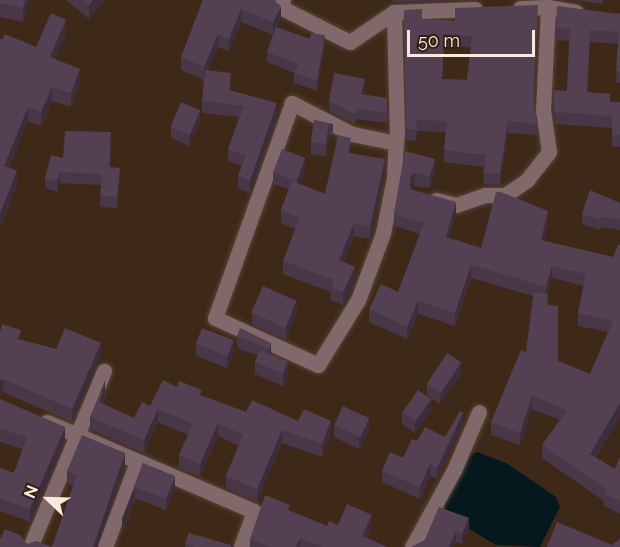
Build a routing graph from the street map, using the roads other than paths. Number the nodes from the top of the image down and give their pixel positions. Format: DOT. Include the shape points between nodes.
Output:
graph roads {
  1 [pos="283,0"];
  2 [pos="548,7"];
  3 [pos="394,12"];
  4 [pos="587,14"];
  5 [pos="396,143"];
  6 [pos="417,195"];
  7 [pos="104,370"];
  8 [pos="479,412"];
  9 [pos="28,414"];
  10 [pos="78,432"];
  11 [pos="137,462"];
  12 [pos="30,547"];
  13 [pos="105,547"];
  14 [pos="241,547"];
  15 [pos="412,547"];
  1 -- 3 [label="street" via="280,7 350,42"];
  2 -- 3 [label="street"];
  2 -- 4 [label="street"];
  2 -- 6 [label="street" via="543,110 549,152 527,180 505,195 485,195 456,205"];
  3 -- 5 [label="street"];
  5 -- 5 [label="street" via="352,134 291,103 215,318 318,365 358,300 383,233"];
  7 -- 10 [label="street"];
  8 -- 15 [label="street" via="454,470"];
  9 -- 10 [label="street"];
  10 -- 11 [label="street"];
  10 -- 12 [label="street"];
  11 -- 13 [label="street"];
  11 -- 14 [label="street" via="254,511"];
}
